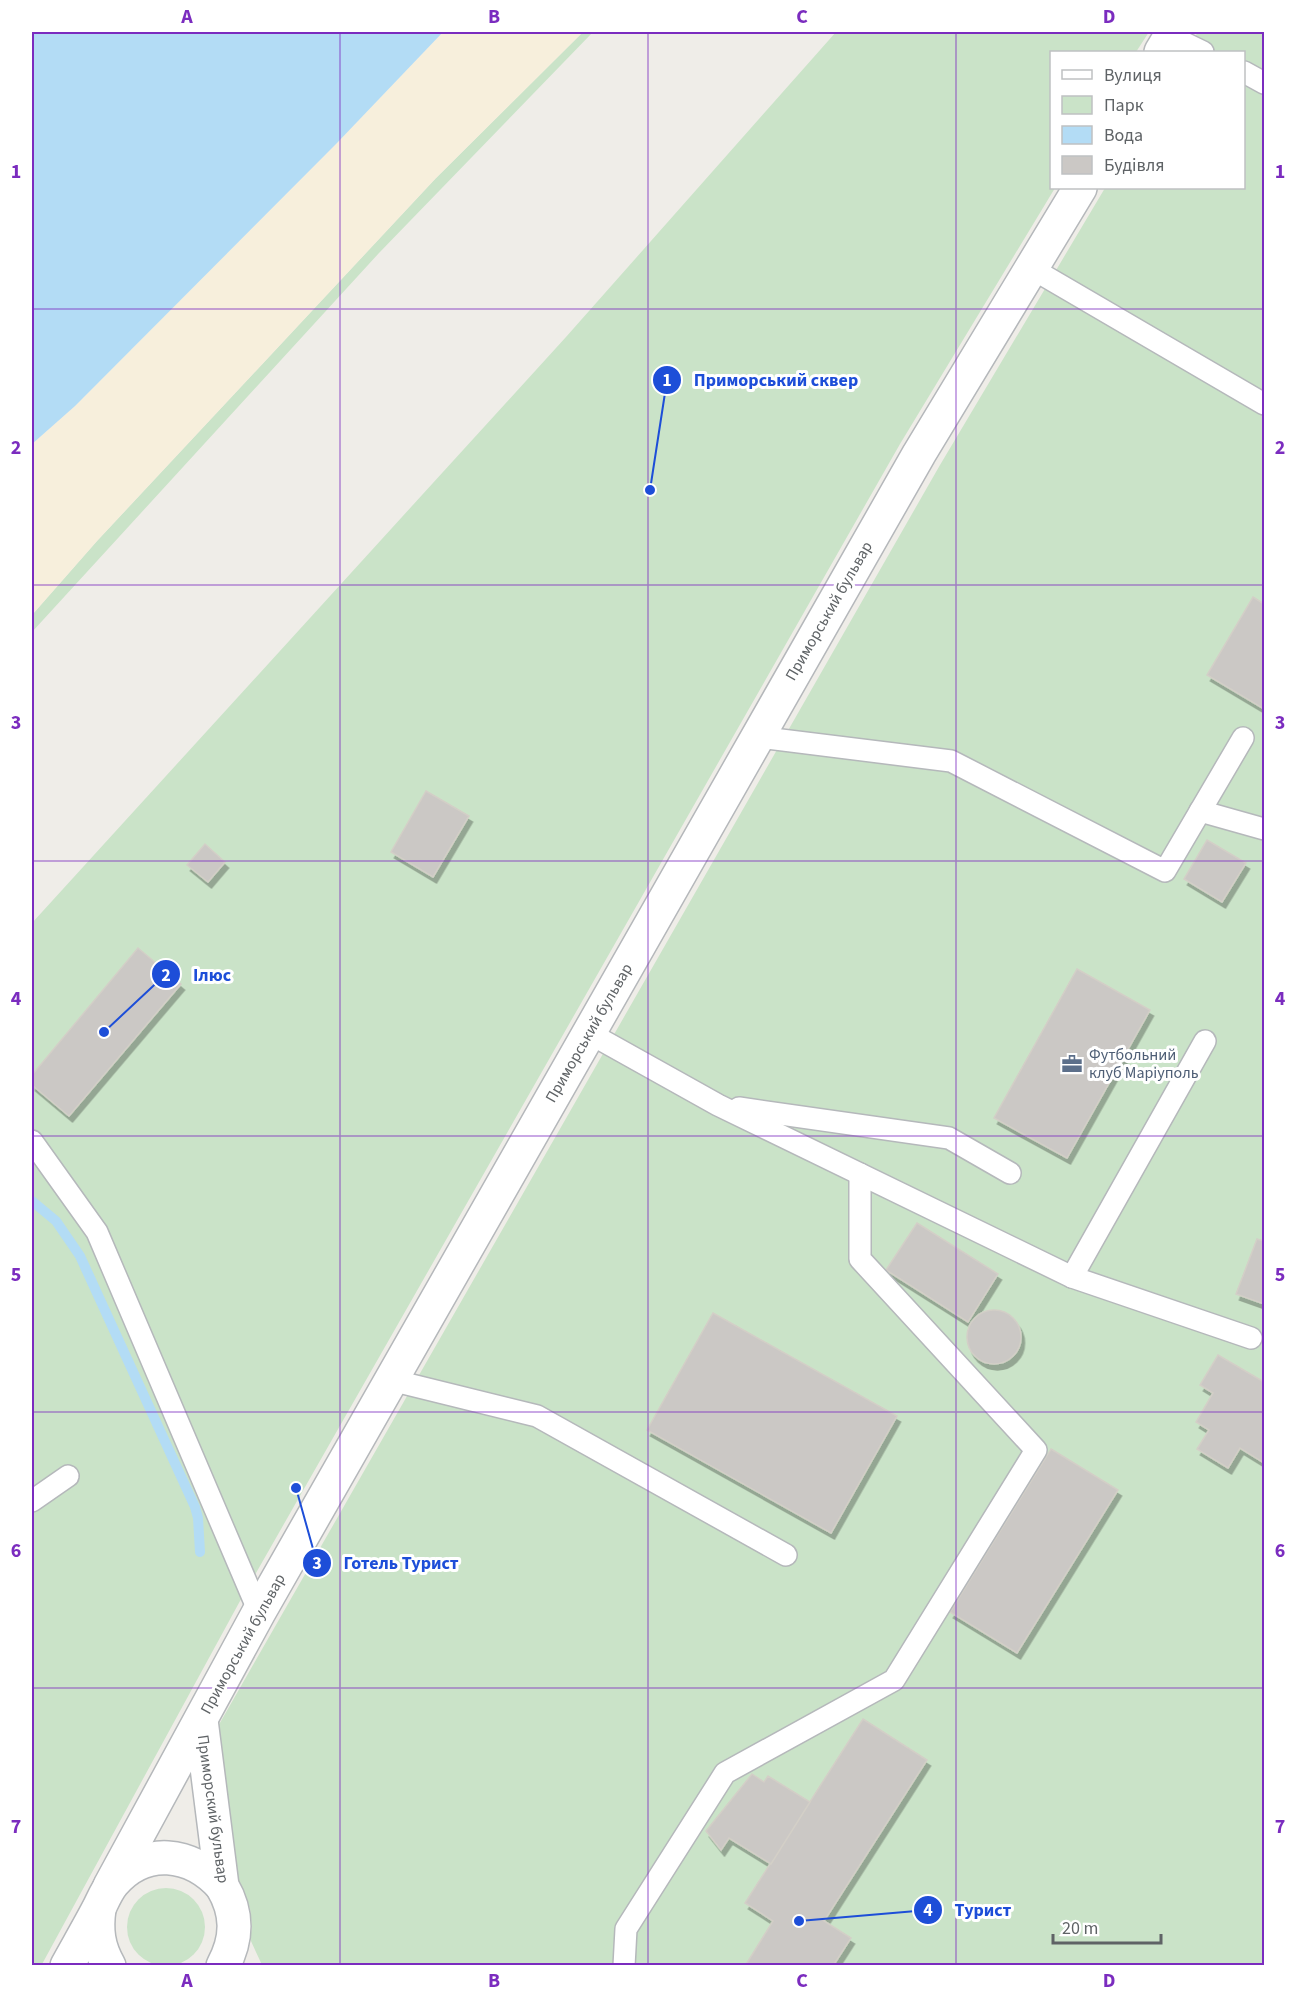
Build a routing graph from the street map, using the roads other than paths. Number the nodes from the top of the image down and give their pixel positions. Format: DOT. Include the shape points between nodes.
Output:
graph roads {
  1 [pos="1168,40"];
  2 [pos="1200,51"];
  3 [pos="1245,73"];
  4 [pos="1264,83"];
  5 [pos="1079,189"];
  6 [pos="1031,268"];
  7 [pos="1258,400"];
  8 [pos="1264,419"];
  9 [pos="758,737"];
  10 [pos="1243,738"];
  11 [pos="1200,810"];
  12 [pos="1264,830"];
  13 [pos="589,1033"];
  14 [pos="1205,1041"];
  15 [pos="718,1105"];
  16 [pos="32,1141"];
  17 [pos="1010,1173"];
  18 [pos="860,1174"];
  19 [pos="1072,1277"];
  20 [pos="1251,1338"];
  21 [pos="391,1380"];
  22 [pos="69,1476"];
  23 [pos="32,1501"];
  24 [pos="786,1555"];
  25 [pos="259,1612"];
  26 [pos="201,1720"];
  27 [pos="222,1886"];
  28 [pos="105,1897"];
  29 [pos="234,1957"];
  30 [pos="68,1965"];
  31 [pos="109,1965"];
  32 [pos="624,1965"];
  1 -- 2 [label="lane"];
  3 -- 4 [label="lane"];
  5 -- 6 [label="street, Приморський бульвар"];
  6 -- 7 [label="lane"];
  6 -- 9 [label="street, Приморський бульвар" via="919,454"];
  7 -- 8 [label="lane"];
  9 -- 11 [label="lane" via="951,761 1165,871"];
  9 -- 13 [label="street, Приморський бульвар"];
  10 -- 11 [label="lane"];
  11 -- 12 [label="lane"];
  13 -- 15 [label="lane"];
  13 -- 21 [label="street, Приморський бульвар"];
  14 -- 19 [label="lane"];
  15 -- 17 [label="lane" via="949,1138"];
  15 -- 18 [label="lane"];
  16 -- 25 [label="lane" via="97,1232"];
  18 -- 19 [label="lane"];
  18 -- 32 [label="lane" via="860,1258 1035,1450 894,1680 725,1773 626,1929"];
  19 -- 20 [label="lane"];
  21 -- 24 [label="lane" via="537,1416"];
  21 -- 25 [label="street, Приморський бульвар"];
  22 -- 23 [label="lane"];
  25 -- 26 [label="street, Приморський бульвар"];
  26 -- 27 [label="street, Приморский бульвар"];
  26 -- 28 [label="street, Приморський бульвар"];
  27 -- 28 [label="street" via="201,1866 159,1858 132,1867"];
  27 -- 29 [label="street, Приморский бульвар" via="234,1912"];
  28 -- 30 [label="street, Приморський бульвар"];
  28 -- 31 [label="street" via="97,1923 98,1940"];
}
